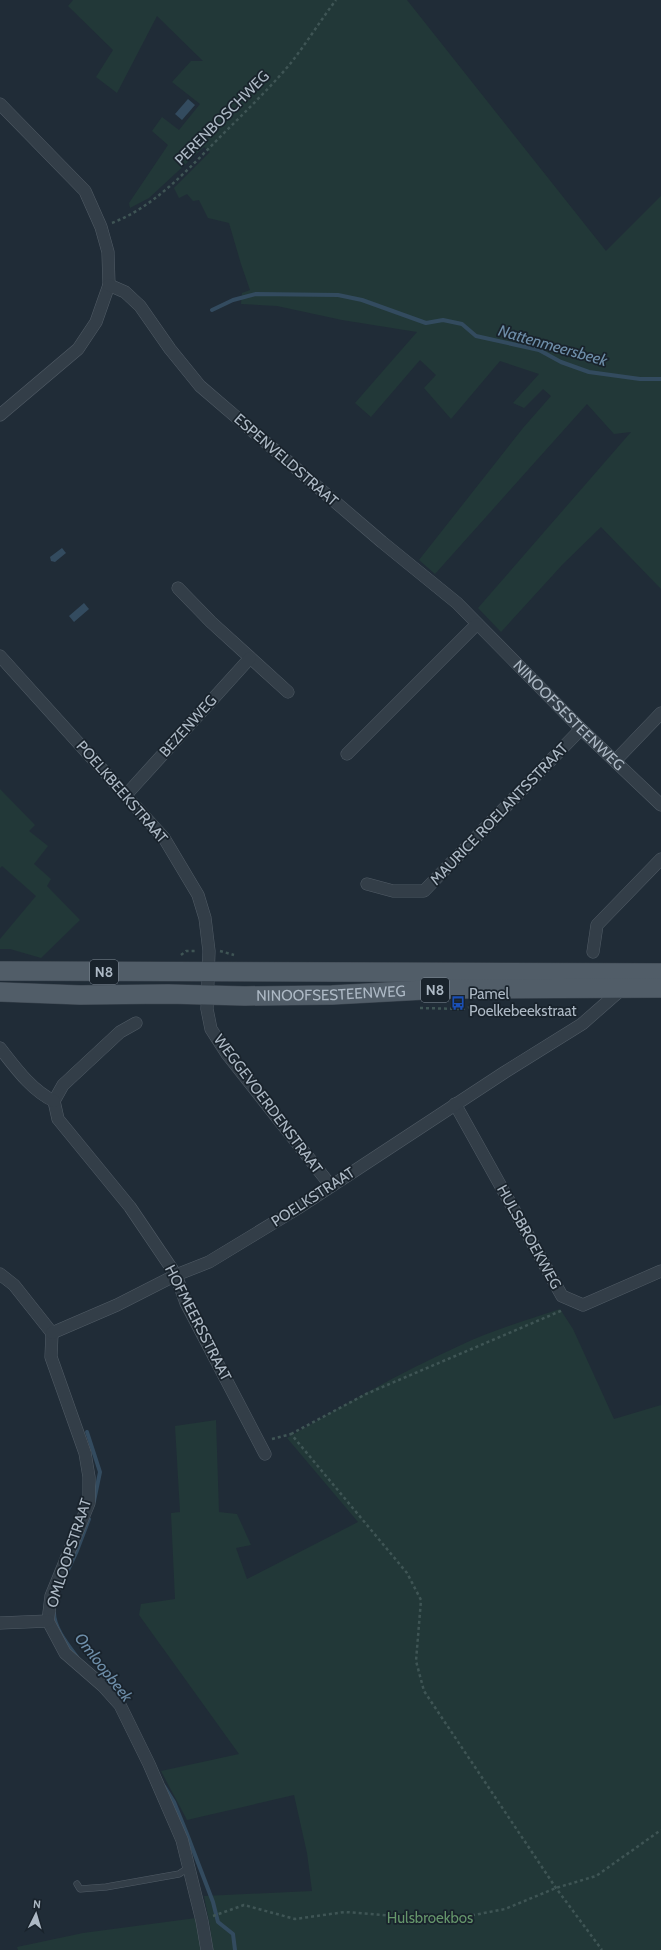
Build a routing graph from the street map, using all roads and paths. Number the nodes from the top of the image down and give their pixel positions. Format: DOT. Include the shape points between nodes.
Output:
graph roads {
  1 [pos="336,0"];
  2 [pos="0,104"];
  3 [pos="102,227"];
  4 [pos="109,285"];
  5 [pos="0,414"];
  6 [pos="178,588"];
  7 [pos="477,624"];
  8 [pos="0,656"];
  9 [pos="250,658"];
  10 [pos="288,692"];
  11 [pos="661,713"];
  12 [pos="581,729"];
  13 [pos="347,754"];
  14 [pos="615,761"];
  15 [pos="126,795"];
  16 [pos="661,805"];
  17 [pos="661,859"];
  18 [pos="367,884"];
  19 [pos="593,952"];
  20 [pos="0,972"];
  21 [pos="209,972"];
  22 [pos="661,973"];
  23 [pos="623,988"];
  24 [pos="661,988"];
  25 [pos="0,992"];
  26 [pos="208,996"];
  27 [pos="136,1024"];
  28 [pos="0,1048"];
  29 [pos="54,1101"];
  30 [pos="455,1104"];
  31 [pos="331,1186"];
  32 [pos="661,1271"];
  33 [pos="0,1274"];
  34 [pos="176,1275"];
  35 [pos="571,1301"];
  36 [pos="52,1333"];
  37 [pos="290,1434"];
  38 [pos="259,1442"];
  39 [pos="265,1454"];
  40 [pos="48,1621"];
  41 [pos="0,1623"];
  42 [pos="661,1830"];
  43 [pos="188,1868"];
  44 [pos="77,1884"];
  45 [pos="556,1888"];
  46 [pos="219,1915"];
  47 [pos="207,1950"];
  48 [pos="602,1950"];
  1 -- 3 [label="path, PERENBOSCHWEG" via="290,63 209,148 159,195 130,216"];
  2 -- 3 [label="street" via="85,191"];
  3 -- 4 [label="street" via="108,252"];
  4 -- 5 [label="street" via="96,322 78,349"];
  4 -- 7 [label="street, ESPENVELDSTRAAT" via="125,292 140,306 200,386 457,603"];
  6 -- 9 [label="street"];
  7 -- 12 [label="street, NINOOFSESTEENWEG"];
  7 -- 13 [label="street"];
  8 -- 15 [label="street, POELKBEEKSTRAAT"];
  9 -- 10 [label="street"];
  9 -- 15 [label="street, BEZENWEG"];
  11 -- 14 [label="street"];
  12 -- 14 [label="street, NINOOFSESTEENWEG"];
  12 -- 18 [label="street, MAURICE ROELANTSSTRAAT" via="424,891 393,891"];
  14 -- 16 [label="street, NINOOFSESTEENWEG"];
  15 -- 21 [label="street, POELKBEEKSTRAAT" via="164,838 198,895 207,929"];
  17 -- 19 [label="street" via="597,925"];
  20 -- 21 [label="main road, NINOOFSESTEENWEG / N8"];
  21 -- 22 [label="main road, NINOOFSESTEENWEG / N8"];
  21 -- 26 [label="street, WEGGEVOERDENSTRAAT"];
  23 -- 24 [label="main road, NINOOFSESTEENWEG / N8"];
  23 -- 26 [label="main road, NINOOFSESTEENWEG / N8" via="451,989 332,995"];
  23 -- 30 [label="street, POELKSTRAAT" via="582,1024"];
  25 -- 26 [label="main road, NINOOFSESTEENWEG / N8"];
  26 -- 31 [label="street, WEGGEVOERDENSTRAAT" via="208,1020 215,1037"];
  27 -- 29 [label="street" via="120,1032 63,1085"];
  28 -- 29 [label="street" via="43,1096"];
  29 -- 34 [label="street, HOFMEERSSTRAAT" via="58,1119 130,1207"];
  30 -- 31 [label="street, POELKSTRAAT"];
  30 -- 35 [label="street, HULSBROEKWEG" via="562,1296"];
  31 -- 34 [label="street, POELKSTRAAT" via="209,1262"];
  32 -- 35 [label="street, HULSBROEKWEG" via="583,1305"];
  33 -- 36 [label="street" via="14,1285"];
  34 -- 36 [label="street, POELKSTRAAT" via="117,1305"];
  34 -- 38 [label="street, HOFMEERSSTRAAT" via="186,1303"];
  35 -- 37 [label="path" via="564,1309 366,1394"];
  36 -- 40 [label="street, OMLOOPSTRAAT" via="51,1357 85,1452 89,1476 89,1503 51,1596"];
  37 -- 38 [label="path"];
  37 -- 45 [label="path" via="407,1573 421,1600 416,1661 424,1691"];
  38 -- 39 [label="street, HOFMEERSSTRAAT"];
  40 -- 41 [label="street"];
  40 -- 43 [label="street, OMLOOPSTRAAT" via="65,1653 103,1686 120,1706 182,1840"];
  42 -- 45 [label="path" via="596,1876"];
  43 -- 44 [label="lane" via="179,1874 106,1887 80,1889"];
  43 -- 47 [label="street, OMLOOPSTRAAT"];
  45 -- 46 [label="path" via="505,1909 448,1920 345,1912 295,1919 244,1905"];
  45 -- 48 [label="path"];
}
